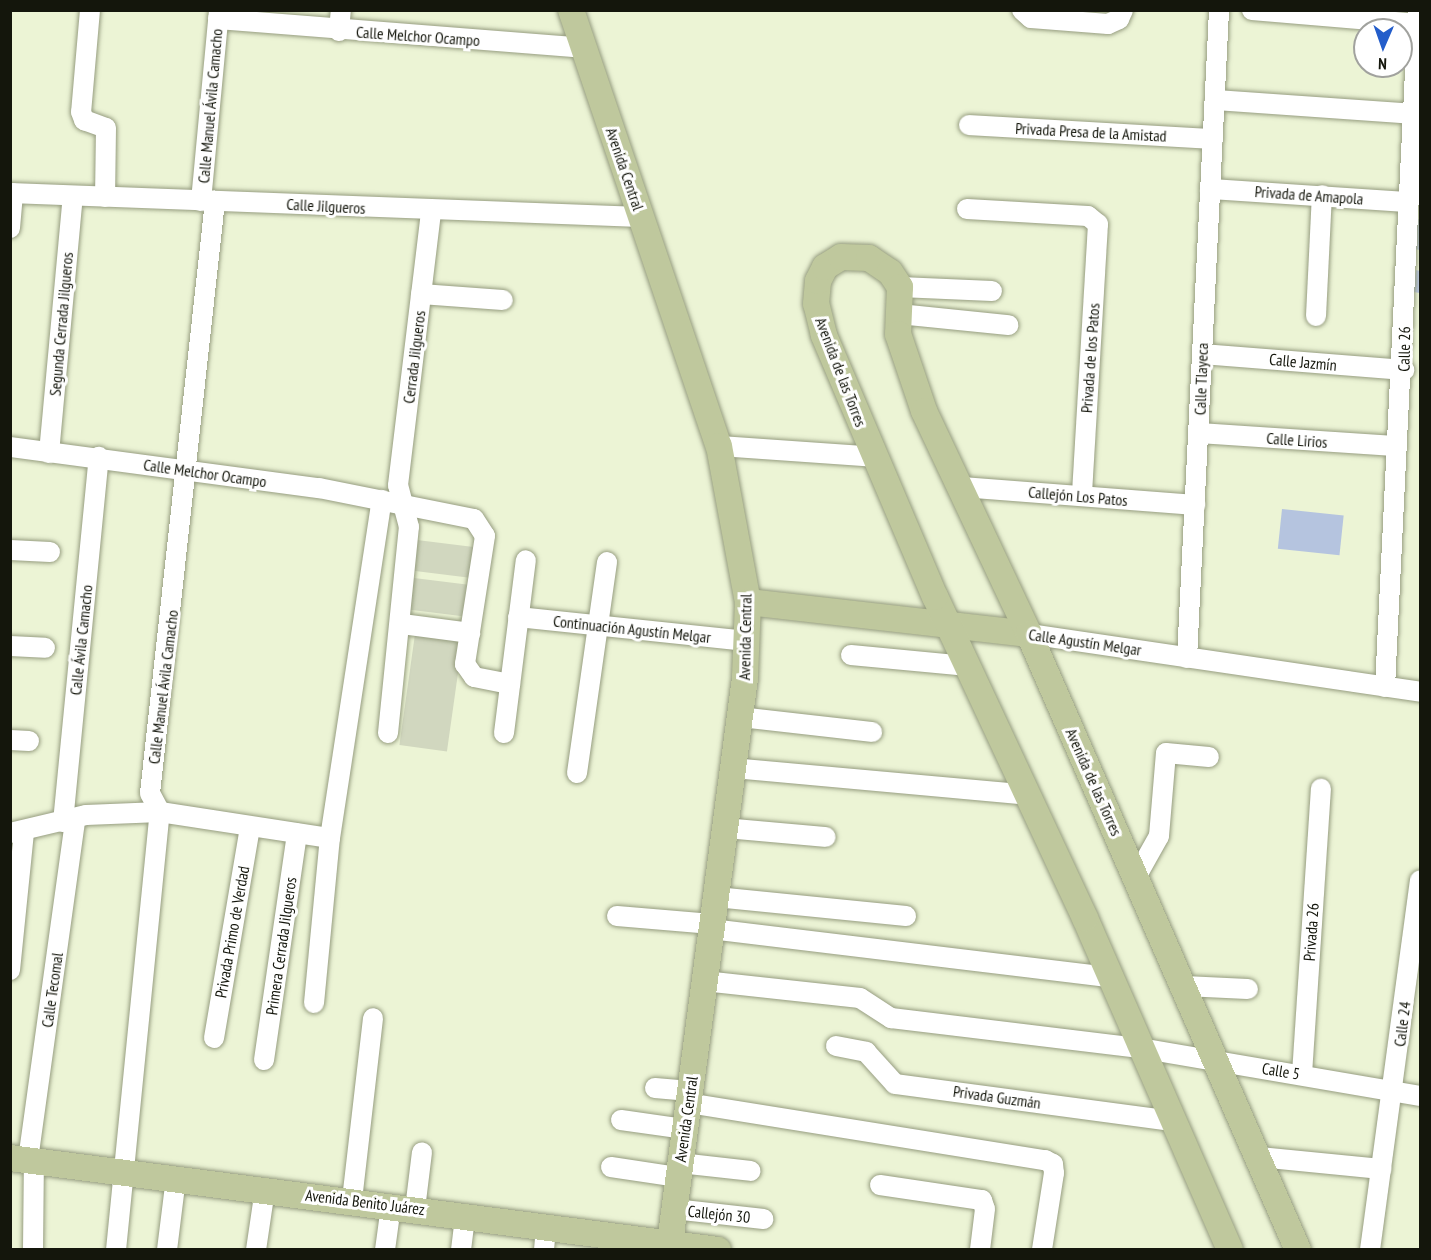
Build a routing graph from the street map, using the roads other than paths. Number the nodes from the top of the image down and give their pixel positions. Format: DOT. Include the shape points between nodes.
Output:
graph roads {
  1 [pos="90,10"];
  2 [pos="341,10"];
  3 [pos="571,10"];
  4 [pos="1022,10"];
  5 [pos="1219,10"];
  6 [pos="1252,10"];
  7 [pos="1123,12"];
  8 [pos="218,15"];
  9 [pos="1418,17"];
  10 [pos="339,31"];
  11 [pos="583,48"];
  12 [pos="1215,100"];
  13 [pos="1413,114"];
  14 [pos="969,125"];
  15 [pos="1213,139"];
  16 [pos="1210,189"];
  17 [pos="12,193"];
  18 [pos="1322,195"];
  19 [pos="73,196"];
  20 [pos="105,197"];
  21 [pos="208,201"];
  22 [pos="1408,202"];
  23 [pos="967,209"];
  24 [pos="431,211"];
  25 [pos="641,217"];
  26 [pos="10,228"];
  27 [pos="900,287"];
  28 [pos="992,291"];
  29 [pos="421,294"];
  30 [pos="503,300"];
  31 [pos="1412,303"];
  32 [pos="899,314"];
  33 [pos="1316,316"];
  34 [pos="1008,325"];
  35 [pos="1202,354"];
  36 [pos="1404,370"];
  37 [pos="1199,433"];
  38 [pos="719,446"];
  39 [pos="1395,446"];
  40 [pos="10,447"];
  41 [pos="49,453"];
  42 [pos="874,457"];
  43 [pos="99,458"];
  44 [pos="189,471"];
  45 [pos="962,487"];
  46 [pos="1082,496"];
  47 [pos="391,501"];
  48 [pos="1195,505"];
  49 [pos="10,550"];
  50 [pos="50,552"];
  51 [pos="526,560"];
  52 [pos="607,562"];
  53 [pos="748,602"];
  54 [pos="518,617"];
  55 [pos="402,624"];
  56 [pos="948,624"];
  57 [pos="601,626"];
  58 [pos="470,633"];
  59 [pos="1029,634"];
  60 [pos="747,640"];
  61 [pos="10,646"];
  62 [pos="45,648"];
  63 [pos="851,656"];
  64 [pos="1187,658"];
  65 [pos="969,666"];
  66 [pos="510,684"];
  67 [pos="1386,687"];
  68 [pos="1420,692"];
  69 [pos="740,717"];
  70 [pos="872,732"];
  71 [pos="388,733"];
  72 [pos="504,733"];
  73 [pos="1209,757"];
  74 [pos="733,768"];
  75 [pos="577,773"];
  76 [pos="1321,789"];
  77 [pos="1029,795"];
  78 [pos="160,812"];
  79 [pos="69,821"];
  80 [pos="250,827"];
  81 [pos="725,828"];
  82 [pos="17,833"];
  83 [pos="297,833"];
  84 [pos="330,837"];
  85 [pos="826,837"];
  86 [pos="1136,878"];
  87 [pos="1420,880"];
  88 [pos="716,897"];
  89 [pos="617,916"];
  90 [pos="906,916"];
  91 [pos="14,919"];
  92 [pos="712,926"];
  93 [pos="11,961"];
  94 [pos="1110,977"];
  95 [pos="704,981"];
  96 [pos="1184,986"];
  97 [pos="1248,989"];
  98 [pos="314,1003"];
  99 [pos="373,1018"];
  100 [pos="214,1038"];
  101 [pos="836,1046"];
  102 [pos="1140,1048"];
  103 [pos="264,1060"];
  104 [pos="1218,1061"];
  105 [pos="1302,1074"];
  106 [pos="655,1088"];
  107 [pos="1393,1091"];
  108 [pos="689,1096"];
  109 [pos="1420,1096"];
  110 [pos="621,1120"];
  111 [pos="1172,1121"];
  112 [pos="685,1129"];
  113 [pos="422,1152"];
  114 [pos="1259,1157"];
  115 [pos="24,1159"];
  116 [pos="611,1167"];
  117 [pos="1381,1169"];
  118 [pos="679,1170"];
  119 [pos="123,1171"];
  120 [pos="751,1172"];
  121 [pos="176,1178"];
  122 [pos="880,1185"];
  123 [pos="264,1189"];
  124 [pos="352,1200"];
  125 [pos="403,1207"];
  126 [pos="674,1209"];
  127 [pos="465,1215"];
  128 [pos="763,1219"];
  129 [pos="545,1238"];
  130 [pos="669,1246"];
  131 [pos="33,1250"];
  132 [pos="116,1250"];
  133 [pos="167,1250"];
  134 [pos="256,1250"];
  135 [pos="385,1250"];
  136 [pos="461,1250"];
  137 [pos="718,1250"];
  138 [pos="980,1250"];
  139 [pos="1042,1250"];
  140 [pos="1230,1250"];
  141 [pos="1298,1250"];
  142 [pos="1370,1250"];
  1 -- 20 [label="street" via="81,112 84,120 106,128"];
  2 -- 10 [label="street"];
  3 -- 11 [label="main road, Avenida Central"];
  4 -- 7 [label="street" via="1031,18 1108,24"];
  5 -- 12 [label="street, Calle Tlayeca"];
  6 -- 9 [label="street"];
  8 -- 10 [label="street, Calle Melchor Ocampo"];
  8 -- 21 [label="street, Calle Manuel Ávila Camacho"];
  9 -- 13 [label="street, Calle 26"];
  10 -- 11 [label="street, Calle Melchor Ocampo"];
  11 -- 25 [label="main road, Avenida Central"];
  12 -- 13 [label="street"];
  12 -- 15 [label="street, Calle Tlayeca"];
  13 -- 22 [label="street, Calle 26"];
  14 -- 15 [label="street, Privada Presa de la Amistad"];
  15 -- 16 [label="street, Calle Tlayeca"];
  16 -- 18 [label="street, Privada de Amapola"];
  16 -- 35 [label="street, Calle Tlayeca"];
  17 -- 19 [label="street, Calle Jilgueros"];
  17 -- 26 [label="street"];
  18 -- 22 [label="street, Privada de Amapola"];
  18 -- 33 [label="street"];
  19 -- 20 [label="street, Calle Jilgueros"];
  19 -- 41 [label="street, Segunda Cerrada Jilgueros"];
  20 -- 21 [label="street, Calle Jilgueros"];
  21 -- 24 [label="street, Calle Jilgueros"];
  21 -- 44 [label="street, Calle Manuel Ávila Camacho"];
  22 -- 31 [label="street, Calle 26"];
  23 -- 46 [label="street, Privada de los Patos" via="1096,220"];
  24 -- 25 [label="street, Calle Jilgueros"];
  24 -- 29 [label="street, Cerrada Jilgueros"];
  25 -- 38 [label="main road, Avenida Central"];
  27 -- 28 [label="street"];
  27 -- 32 [label="main road, Avenida de las Torres"];
  27 -- 42 [label="main road, Avenida de las Torres" via="890,272 869,258 852,256 825,267 818,281 816,304 824,335"];
  29 -- 30 [label="street"];
  29 -- 47 [label="street, Cerrada Jilgueros" via="398,485"];
  31 -- 36 [label="street, Calle 26"];
  32 -- 34 [label="street"];
  32 -- 45 [label="main road, Avenida de las Torres" via="902,351"];
  35 -- 36 [label="street, Calle Jazmín"];
  35 -- 37 [label="street, Calle Tlayeca"];
  36 -- 39 [label="street, Calle 26"];
  37 -- 39 [label="street, Calle Lirios"];
  37 -- 48 [label="street, Calle Tlayeca"];
  38 -- 42 [label="street"];
  38 -- 53 [label="main road, Avenida Central"];
  39 -- 67 [label="street, Calle 26"];
  40 -- 41 [label="street, Calle Melchor Ocampo"];
  41 -- 43 [label="street, Calle Melchor Ocampo"];
  42 -- 56 [label="main road, Avenida de las Torres"];
  43 -- 44 [label="street, Calle Melchor Ocampo"];
  43 -- 79 [label="street, Calle Ávila Camacho"];
  44 -- 47 [label="street, Calle Melchor Ocampo"];
  44 -- 78 [label="street, Calle Manuel Ávila Camacho" via="150,793"];
  45 -- 46 [label="street, Callejón Los Patos"];
  45 -- 59 [label="main road, Avenida de las Torres"];
  46 -- 48 [label="street, Callejón Los Patos"];
  47 -- 55 [label="street" via="410,527"];
  47 -- 58 [label="street, Calle Melchor Ocampo" via="474,519 481,524 485,536"];
  47 -- 84 [label="street"];
  48 -- 64 [label="street, Calle Tlayeca"];
  49 -- 50 [label="street"];
  51 -- 54 [label="street"];
  52 -- 57 [label="street"];
  53 -- 56 [label="main road, Calle Agustín Melgar"];
  53 -- 60 [label="main road, Avenida Central"];
  54 -- 57 [label="street, Continuación Agustín Melgar"];
  54 -- 66 [label="street"];
  55 -- 58 [label="street"];
  55 -- 71 [label="street"];
  56 -- 59 [label="main road, Calle Agustín Melgar"];
  56 -- 65 [label="main road, Avenida de las Torres"];
  57 -- 60 [label="street, Continuación Agustín Melgar"];
  57 -- 75 [label="street"];
  58 -- 66 [label="street" via="468,674"];
  59 -- 64 [label="street, Calle Agustín Melgar"];
  59 -- 86 [label="main road, Avenida de las Torres"];
  60 -- 69 [label="main road, Avenida Central"];
  61 -- 62 [label="street"];
  63 -- 65 [label="street"];
  64 -- 67 [label="street, Calle Agustín Melgar"];
  65 -- 77 [label="main road, Avenida de las Torres"];
  66 -- 72 [label="street"];
  67 -- 68 [label="street, Calle Agustín Melgar"];
  69 -- 70 [label="street"];
  69 -- 74 [label="main road, Avenida Central"];
  73 -- 86 [label="street" via="1166,753 1159,836"];
  74 -- 77 [label="street"];
  74 -- 81 [label="main road, Avenida Central"];
  76 -- 105 [label="street, Privada 26"];
  77 -- 94 [label="main road, Avenida de las Torres"];
  78 -- 79 [label="street" via="86,815"];
  78 -- 80 [label="street"];
  78 -- 119 [label="street, Calle Manuel Ávila Camacho"];
  79 -- 82 [label="street"];
  79 -- 115 [label="street, Calle Tecomal"];
  80 -- 83 [label="street"];
  80 -- 100 [label="street, Privada Primo de Verdad"];
  81 -- 85 [label="street"];
  81 -- 88 [label="main road, Avenida Central"];
  82 -- 91 [label="street"];
  83 -- 84 [label="street"];
  83 -- 103 [label="street, Primera Cerrada Jilgueros"];
  84 -- 98 [label="street"];
  86 -- 96 [label="main road, Avenida de las Torres"];
  87 -- 107 [label="street, Calle 24"];
  88 -- 90 [label="street"];
  88 -- 92 [label="main road, Avenida Central"];
  89 -- 92 [label="street"];
  91 -- 93 [label="street"];
  92 -- 94 [label="street"];
  92 -- 95 [label="main road, Avenida Central"];
  94 -- 102 [label="main road, Avenida de las Torres"];
  95 -- 102 [label="street, Calle 5" via="860,998 891,1018"];
  95 -- 108 [label="main road, Avenida Central"];
  96 -- 97 [label="street"];
  96 -- 104 [label="main road, Avenida de las Torres"];
  99 -- 124 [label="street"];
  101 -- 111 [label="street, Privada Guzmán" via="866,1052 895,1083"];
  102 -- 104 [label="street, Calle 5"];
  102 -- 111 [label="main road, Avenida de las Torres"];
  104 -- 105 [label="street, Calle 5"];
  104 -- 114 [label="main road, Avenida de las Torres"];
  105 -- 107 [label="street, Calle 5"];
  106 -- 108 [label="street"];
  107 -- 109 [label="street, Calle 5"];
  107 -- 117 [label="street, Calle 24"];
  108 -- 112 [label="main road, Avenida Central"];
  108 -- 139 [label="street" via="1045,1160 1053,1164 1054,1173"];
  110 -- 112 [label="street"];
  111 -- 140 [label="main road, Avenida de las Torres"];
  112 -- 118 [label="main road, Avenida Central"];
  113 -- 125 [label="street"];
  114 -- 117 [label="street"];
  114 -- 141 [label="main road, Avenida de las Torres"];
  115 -- 119 [label="main road, Avenida Benito Juárez"];
  115 -- 131 [label="street, Calle Tecomal"];
  116 -- 118 [label="street"];
  117 -- 142 [label="street, Calle 24"];
  118 -- 120 [label="street"];
  118 -- 126 [label="main road, Avenida Central"];
  119 -- 121 [label="main road, Avenida Benito Juárez"];
  119 -- 132 [label="street, Calle Manuel Ávila Camacho"];
  121 -- 123 [label="main road, Avenida Benito Juárez"];
  121 -- 133 [label="street"];
  122 -- 138 [label="street" via="982,1200 985,1209"];
  123 -- 124 [label="main road, Avenida Benito Juárez"];
  123 -- 134 [label="street"];
  124 -- 125 [label="main road, Avenida Benito Juárez"];
  125 -- 127 [label="main road, Avenida Benito Juárez"];
  125 -- 135 [label="street"];
  126 -- 128 [label="street, Callejón 30"];
  126 -- 130 [label="main road, Avenida Central"];
  127 -- 129 [label="main road, Avenida Benito Juárez"];
  127 -- 136 [label="street"];
  129 -- 130 [label="main road, Avenida Benito Juárez"];
  130 -- 137 [label="main road, Avenida Benito Juárez"];
}
